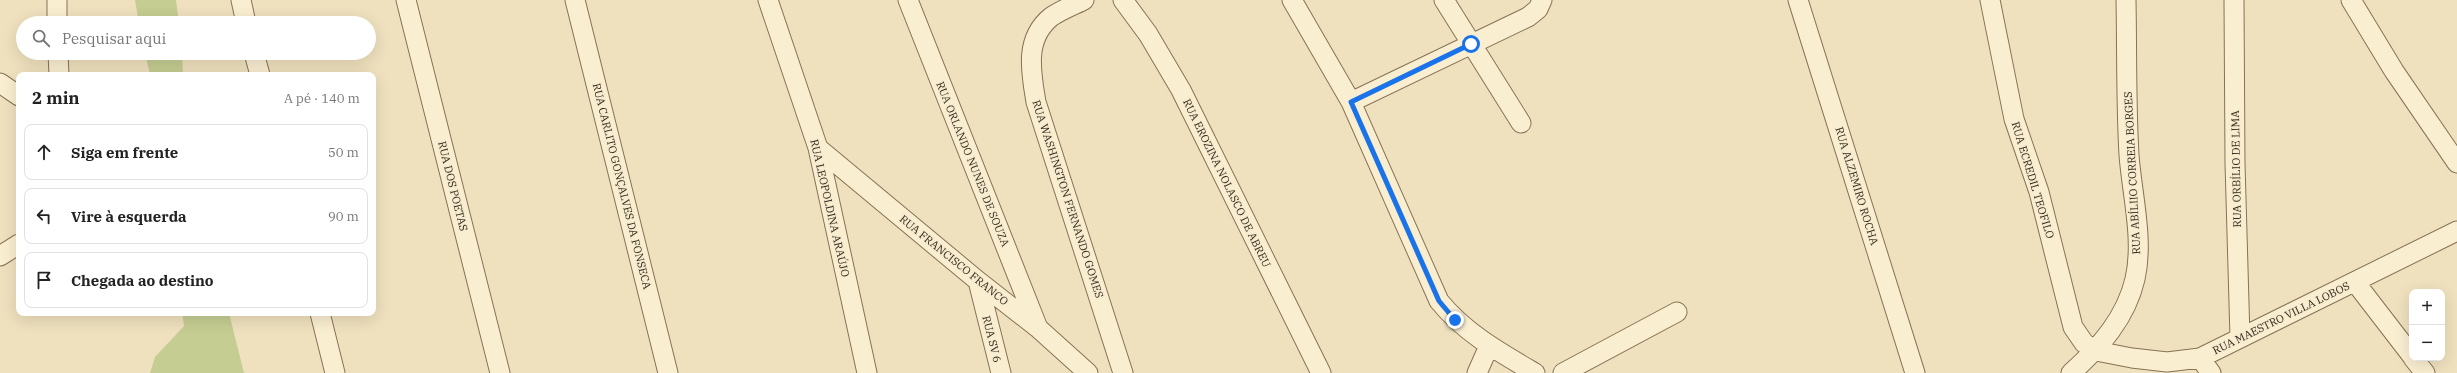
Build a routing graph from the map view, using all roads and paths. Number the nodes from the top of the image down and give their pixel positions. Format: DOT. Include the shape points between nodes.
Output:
graph roads {
  1 [pos="57,0"];
  2 [pos="241,0"];
  3 [pos="406,0"];
  4 [pos="575,0"];
  5 [pos="768,0"];
  6 [pos="908,0"];
  7 [pos="1084,0"];
  8 [pos="1123,0"];
  9 [pos="1292,0"];
  10 [pos="1444,0"];
  11 [pos="1542,0"];
  12 [pos="1798,0"];
  13 [pos="1990,0"];
  14 [pos="2126,0"];
  15 [pos="2234,0"];
  16 [pos="2351,0"];
  17 [pos="57,16"];
  18 [pos="244,16"];
  19 [pos="1471,44"];
  20 [pos="58,60"];
  21 [pos="256,60"];
  22 [pos="59,72"];
  23 [pos="259,72"];
  24 [pos="0,83"];
  25 [pos="16,94"];
  26 [pos="1351,102"];
  27 [pos="1521,123"];
  28 [pos="818,148"];
  29 [pos="2457,163"];
  30 [pos="2457,231"];
  31 [pos="16,246"];
  32 [pos="0,256"];
  33 [pos="978,281"];
  34 [pos="2355,282"];
  35 [pos="1677,312"];
  36 [pos="321,316"];
  37 [pos="1038,328"];
  38 [pos="2240,338"];
  39 [pos="1488,346"];
  40 [pos="2096,351"];
  41 [pos="2409,352"];
  42 [pos="2416,361"];
  43 [pos="2205,365"];
  44 [pos="335,373"];
  45 [pos="500,373"];
  46 [pos="668,373"];
  47 [pos="867,373"];
  48 [pos="1001,373"];
  49 [pos="1088,373"];
  50 [pos="1123,373"];
  51 [pos="1320,373"];
  52 [pos="1477,373"];
  53 [pos="1535,373"];
  54 [pos="1563,373"];
  55 [pos="1915,373"];
  56 [pos="2071,373"];
  57 [pos="2425,373"];
  1 -- 17 [label="street"];
  2 -- 18 [label="street"];
  3 -- 45 [label="street, RUA DOS POETAS"];
  4 -- 46 [label="street, RUA CARLITO GONÇALVES DA FONSECA"];
  5 -- 28 [label="street, RUA LEOPOLDINA ARAÚJO"];
  6 -- 37 [label="street, RUA ORLANDO NUNES DE SOUZA"];
  7 -- 50 [label="street, RUA WASHINGTON FERNANDO GOMES" via="1051,17 1034,37 1030,65 1036,102"];
  8 -- 51 [label="street, RUA EROZINA NOLASCO DE ABREU" via="1148,34 1181,90"];
  9 -- 26 [label="street"];
  10 -- 19 [label="street"];
  11 -- 19 [label="street" via="1528,17"];
  12 -- 55 [label="street, RUA ALZEMIRO ROCHA"];
  13 -- 40 [label="street, RUA ECREDIL TEOFILO" via="2014,119 2039,192 2073,326 2084,343"];
  14 -- 40 [label="street, RUA ABÍLIIO CORREIA BORGES" via="2129,155 2138,254 2135,279 2127,304 2115,326"];
  15 -- 38 [label="street, RUA ORBÍLIO DE LIMA"];
  16 -- 29 [label="street" via="2394,71"];
  19 -- 26 [label="street"];
  19 -- 27 [label="street"];
  20 -- 22 [label="street"];
  21 -- 23 [label="street"];
  24 -- 25 [label="street"];
  26 -- 39 [label="street" via="1439,301 1455,320"];
  28 -- 33 [label="street, RUA FRANCISCO FRANCO"];
  28 -- 47 [label="street, RUA LEOPOLDINA ARAÚJO"];
  30 -- 34 [label="street, RUA MAESTRO VILLA LOBOS"];
  31 -- 32 [label="street"];
  33 -- 37 [label="street, RUA FRANCISCO FRANCO"];
  33 -- 48 [label="street, RUA SV 6"];
  34 -- 38 [label="street, RUA MAESTRO VILLA LOBOS"];
  34 -- 41 [label="street"];
  35 -- 54 [label="street"];
  36 -- 44 [label="street"];
  37 -- 49 [label="street, RUA FRANCISCO FRANCO"];
  38 -- 43 [label="street, RUA MAESTRO VILLA LOBOS"];
  39 -- 52 [label="street"];
  39 -- 53 [label="street"];
  40 -- 43 [label="street, RUA MAESTRO VILLA LOBOS" via="2132,358"];
  40 -- 56 [label="street, RUA ABÍLIIO CORREIA BORGES"];
  42 -- 57 [label="street"];
}
